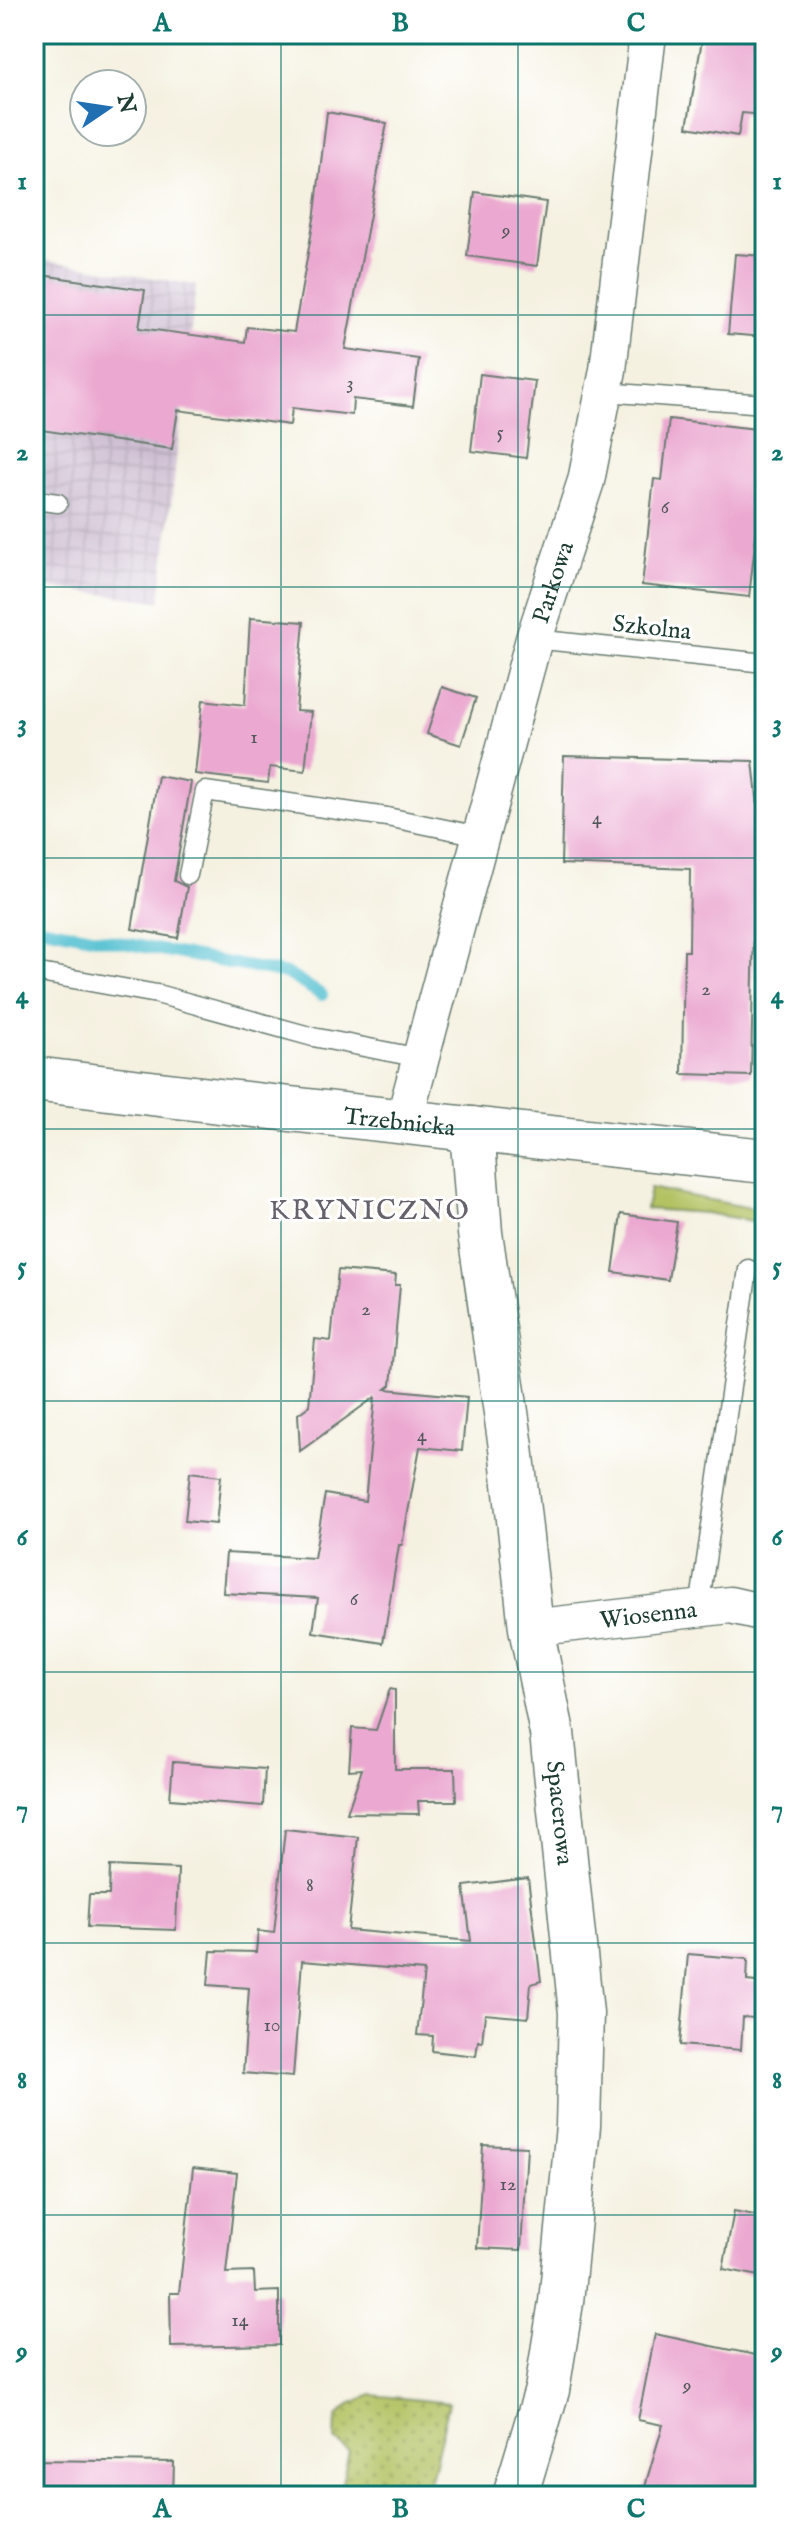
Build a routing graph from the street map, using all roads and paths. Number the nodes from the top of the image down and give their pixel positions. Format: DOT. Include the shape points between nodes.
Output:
graph roads {
  1 [pos="648,34"];
  2 [pos="604,392"];
  3 [pos="765,404"];
  4 [pos="34,500"];
  5 [pos="58,503"];
  6 [pos="534,639"];
  7 [pos="765,663"];
  8 [pos="480,836"];
  9 [pos="188,875"];
  10 [pos="34,972"];
  11 [pos="420,1058"];
  12 [pos="34,1079"];
  13 [pos="404,1120"];
  14 [pos="472,1129"];
  15 [pos="765,1161"];
  16 [pos="748,1269"];
  17 [pos="699,1609"];
  18 [pos="765,1613"];
  19 [pos="531,1628"];
  20 [pos="515,2496"];
  1 -- 2 [label="street, Parkowa"];
  2 -- 3 [label="lane"];
  2 -- 6 [label="street, Parkowa" via="586,481"];
  4 -- 5 [label="lane"];
  6 -- 7 [label="lane, Szkolna"];
  6 -- 8 [label="street, Parkowa"];
  8 -- 9 [label="lane" via="205,791"];
  8 -- 11 [label="street, Parkowa"];
  10 -- 11 [label="lane" via="157,994 313,1037"];
  11 -- 13 [label="street, Parkowa"];
  12 -- 13 [label="street, Trzebnicka"];
  13 -- 14 [label="street, Trzebnicka"];
  14 -- 15 [label="street, Trzebnicka"];
  14 -- 19 [label="street, Spacerowa" via="480,1233"];
  16 -- 17 [label="lane"];
  17 -- 18 [label="street, Wiosenna" via="730,1605"];
  17 -- 19 [label="street, Wiosenna"];
  19 -- 20 [label="street, Spacerowa" via="552,1733 581,2013 578,2126 561,2302 547,2390"];
}
